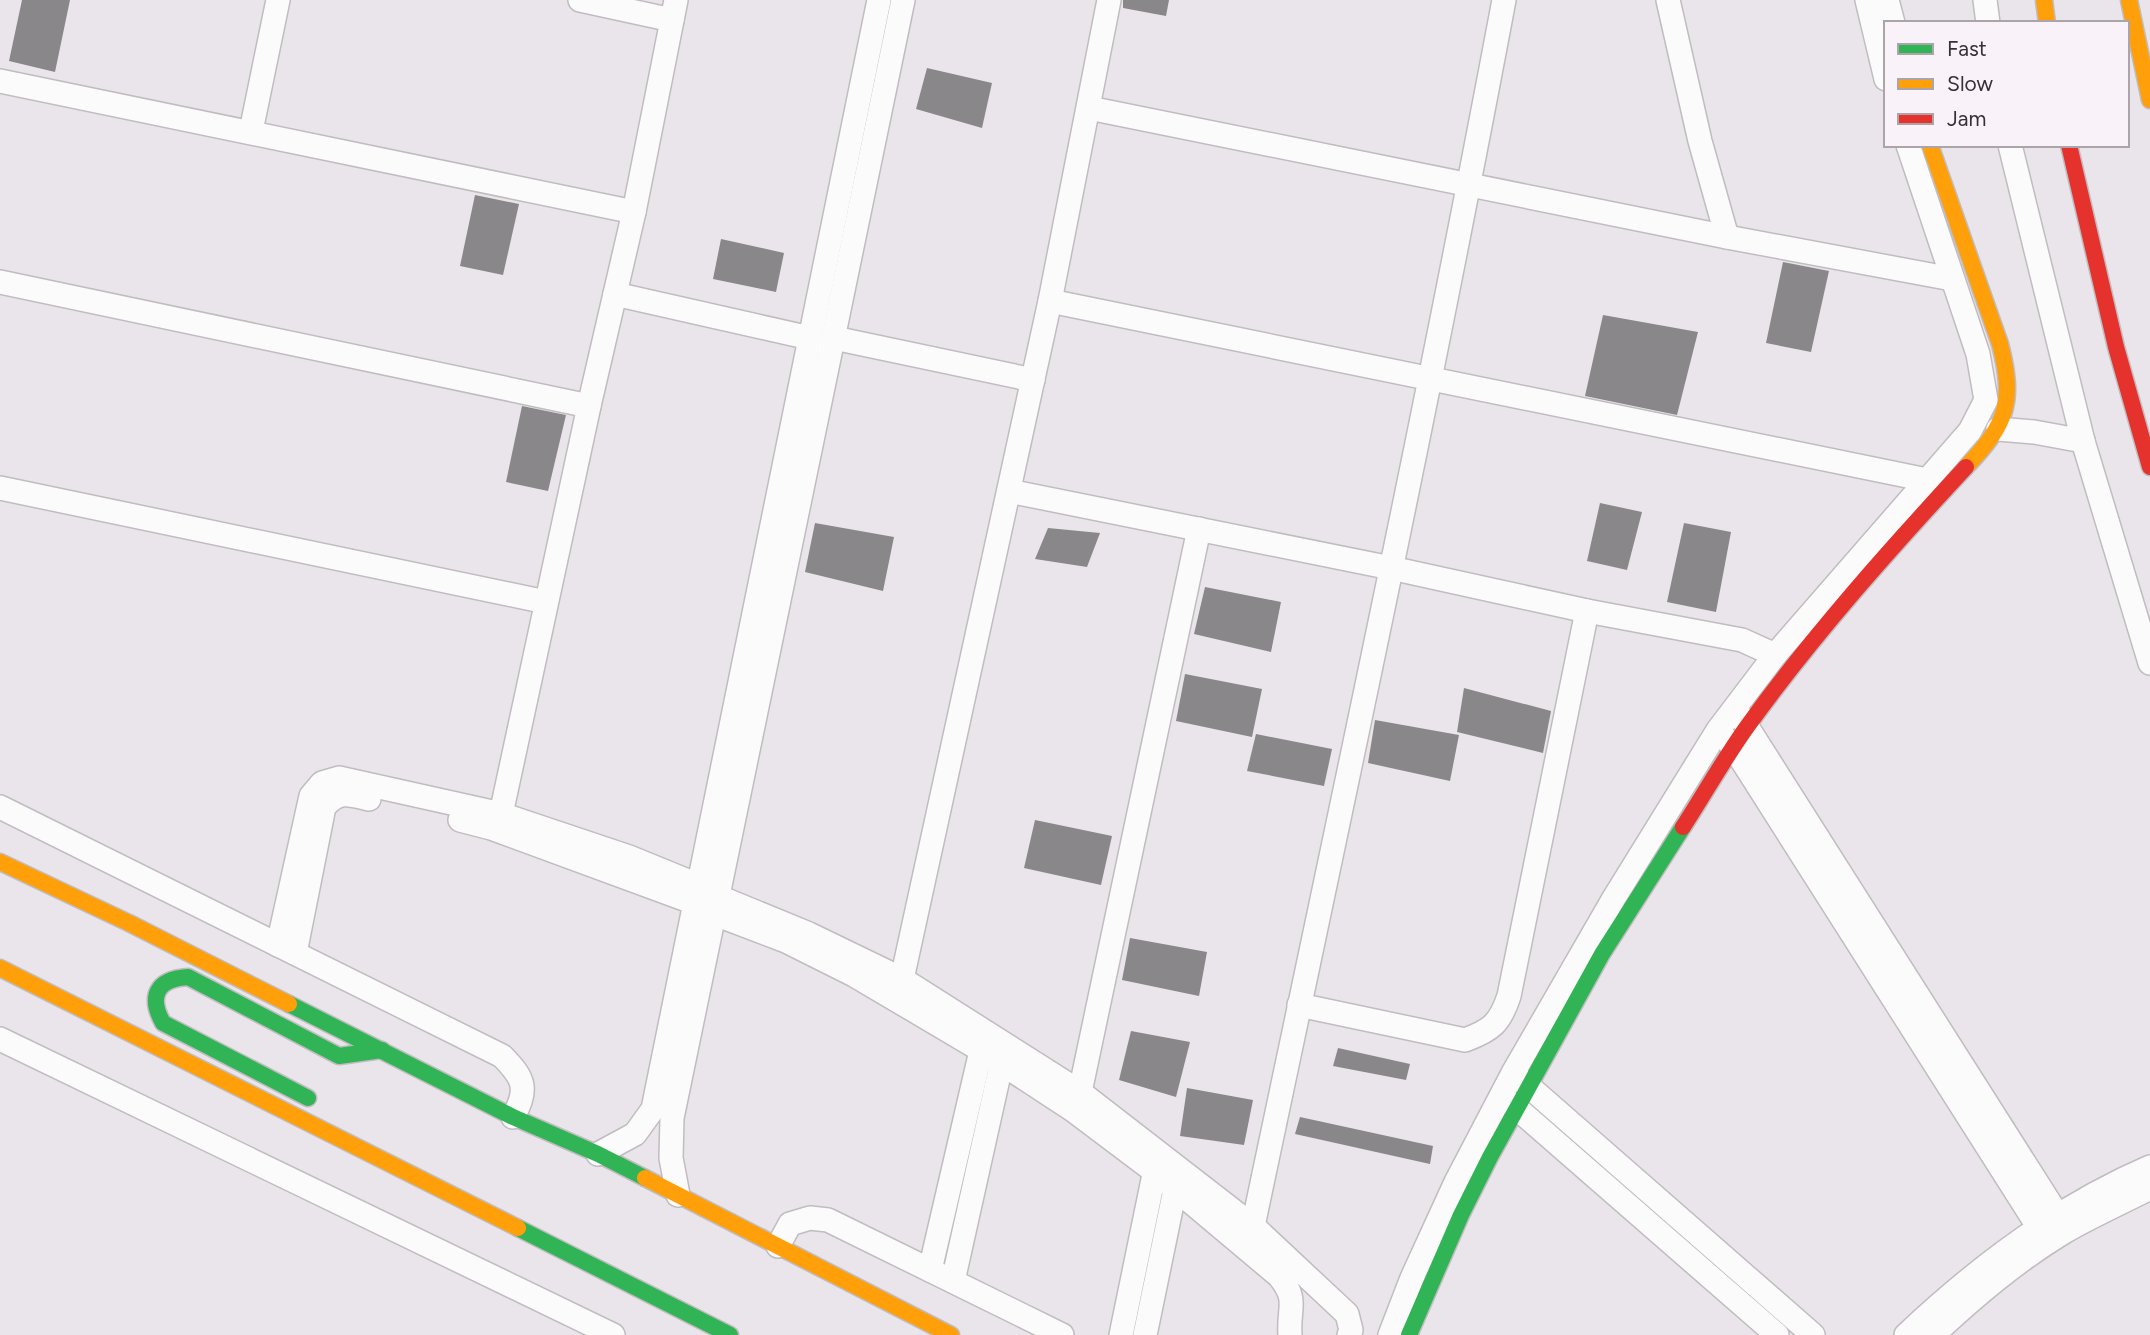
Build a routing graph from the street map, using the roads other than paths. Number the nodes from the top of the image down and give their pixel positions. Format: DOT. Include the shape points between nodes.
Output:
graph roads {
  1 [pos="278,0"];
  2 [pos="580,0"];
  3 [pos="879,0"];
  4 [pos="903,0"];
  5 [pos="1109,0"];
  6 [pos="1504,0"];
  7 [pos="1668,0"];
  8 [pos="1867,0"];
  9 [pos="1887,0"];
  10 [pos="1985,0"];
  11 [pos="2044,0"];
  12 [pos="2129,0"];
  13 [pos="674,10"];
  14 [pos="1892,21"];
  15 [pos="1989,21"];
  16 [pos="2047,21"];
  17 [pos="1884,71"];
  18 [pos="0,81"];
  19 [pos="2150,100"];
  20 [pos="1088,108"];
  21 [pos="251,131"];
  22 [pos="1909,147"];
  23 [pos="1931,147"];
  24 [pos="2010,147"];
  25 [pos="2069,147"];
  26 [pos="1469,185"];
  27 [pos="634,212"];
  28 [pos="1727,237"];
  29 [pos="1952,279"];
  30 [pos="0,282"];
  31 [pos="614,294"];
  32 [pos="1050,301"];
  33 [pos="810,338"];
  34 [pos="834,338"];
  35 [pos="1429,378"];
  36 [pos="1033,380"];
  37 [pos="589,406"];
  38 [pos="1998,429"];
  39 [pos="2083,441"];
  40 [pos="2150,467"];
  41 [pos="1927,480"];
  42 [pos="0,488"];
  43 [pos="1009,491"];
  44 [pos="1199,529"];
  45 [pos="1391,568"];
  46 [pos="546,602"];
  47 [pos="1587,611"];
  48 [pos="1775,655"];
  49 [pos="2150,663"];
  50 [pos="1742,717"];
  51 [pos="1718,730"];
  52 [pos="1734,748"];
  53 [pos="0,807"];
  54 [pos="501,814"];
  55 [pos="0,862"];
  56 [pos="707,900"];
  57 [pos="286,949"];
  58 [pos="0,968"];
  59 [pos="902,979"];
  60 [pos="1299,1005"];
  61 [pos="0,1039"];
  62 [pos="983,1041"];
  63 [pos="382,1050"];
  64 [pos="1003,1054"];
  65 [pos="1520,1080"];
  66 [pos="1080,1092"];
  67 [pos="1509,1101"];
  68 [pos="513,1117"];
  69 [pos="327,1132"];
  70 [pos="598,1154"];
  71 [pos="1157,1162"];
  72 [pos="2150,1167"];
  73 [pos="1177,1178"];
  74 [pos="2150,1188"];
  75 [pos="678,1195"];
  76 [pos="1253,1226"];
  77 [pos="2053,1229"];
  78 [pos="778,1246"];
  79 [pos="930,1270"];
  80 [pos="953,1281"];
  81 [pos="613,1335"];
  82 [pos="730,1335"];
  83 [pos="951,1335"];
  84 [pos="1062,1335"];
  85 [pos="1121,1335"];
  86 [pos="1144,1335"];
  87 [pos="1290,1335"];
  88 [pos="1349,1335"];
  89 [pos="1390,1335"];
  90 [pos="1409,1335"];
  91 [pos="1777,1335"];
  92 [pos="1813,1335"];
  93 [pos="1906,1335"];
  94 [pos="1933,1335"];
  1 -- 21 [label="street"];
  2 -- 13 [label="street"];
  3 -- 33 [label="street"];
  4 -- 34 [label="street"];
  5 -- 20 [label="street"];
  6 -- 26 [label="street"];
  7 -- 28 [label="street"];
  8 -- 17 [label="street"];
  9 -- 14 [label="street"];
  10 -- 15 [label="street"];
  11 -- 16 [label="main road"];
  12 -- 19 [label="main road"];
  13 -- 27 [label="street"];
  18 -- 21 [label="street"];
  20 -- 26 [label="street"];
  20 -- 32 [label="street"];
  21 -- 27 [label="street"];
  22 -- 29 [label="street"];
  23 -- 38 [label="main road" via="2007,372 2007,405"];
  24 -- 39 [label="street"];
  25 -- 40 [label="main road"];
  26 -- 28 [label="street"];
  26 -- 35 [label="street"];
  27 -- 31 [label="street"];
  28 -- 29 [label="street"];
  29 -- 41 [label="street" via="1978,354 1986,400 1970,431"];
  30 -- 37 [label="street"];
  31 -- 33 [label="street"];
  31 -- 37 [label="street"];
  32 -- 35 [label="street"];
  32 -- 36 [label="street"];
  33 -- 56 [label="street"];
  34 -- 36 [label="street"];
  34 -- 56 [label="street"];
  35 -- 41 [label="street"];
  35 -- 45 [label="street"];
  36 -- 43 [label="street"];
  37 -- 46 [label="street"];
  38 -- 39 [label="street"];
  38 -- 50 [label="main road"];
  39 -- 49 [label="street"];
  41 -- 48 [label="street"];
  42 -- 46 [label="street"];
  43 -- 44 [label="street"];
  43 -- 59 [label="street"];
  44 -- 45 [label="street"];
  44 -- 66 [label="street"];
  45 -- 47 [label="street"];
  45 -- 60 [label="street"];
  46 -- 54 [label="street"];
  47 -- 48 [label="street" via="1742,640"];
  47 -- 60 [label="street" via="1502,1017 1485,1033 1465,1040"];
  48 -- 50 [label="street"];
  50 -- 51 [label="street"];
  50 -- 52 [label="main road"];
  50 -- 77 [label="street"];
  51 -- 52 [label="street"];
  51 -- 65 [label="street" via="1614,898"];
  52 -- 65 [label="main road"];
  52 -- 77 [label="street"];
  53 -- 57 [label="street"];
  54 -- 56 [label="street" via="629,858"];
  54 -- 57 [label="street" via="339,778 322,783 311,796"];
  55 -- 63 [label="main road"];
  56 -- 57 [label="street" via="491,828 348,793 334,796 324,807"];
  56 -- 59 [label="street" via="809,934"];
  56 -- 62 [label="street"];
  56 -- 70 [label="street" via="653,1109 635,1134"];
  56 -- 75 [label="street" via="672,1118 671,1158"];
  57 -- 68 [label="street" via="502,1056 522,1085 523,1100"];
  58 -- 69 [label="main road"];
  59 -- 62 [label="street"];
  60 -- 76 [label="street"];
  61 -- 81 [label="street"];
  62 -- 64 [label="street"];
  62 -- 79 [label="street"];
  63 -- 68 [label="main road"];
  63 -- 69 [label="main road" via="339,1056 188,977 165,981 158,990 154,1003 163,1023 312,1101"];
  64 -- 66 [label="street"];
  64 -- 71 [label="street" via="1073,1110"];
  64 -- 80 [label="street"];
  65 -- 67 [label="street"];
  65 -- 92 [label="street"];
  66 -- 71 [label="street"];
  67 -- 89 [label="street" via="1456,1182"];
  67 -- 90 [label="main road"];
  67 -- 91 [label="street"];
  68 -- 70 [label="main road"];
  69 -- 82 [label="main road"];
  70 -- 75 [label="main road"];
  71 -- 73 [label="street"];
  71 -- 85 [label="street"];
  72 -- 77 [label="street" via="2126,1178"];
  73 -- 76 [label="street"];
  73 -- 86 [label="street"];
  73 -- 87 [label="street" via="1288,1287 1292,1297"];
  74 -- 77 [label="street"];
  75 -- 78 [label="main road"];
  76 -- 88 [label="street" via="1347,1314"];
  77 -- 93 [label="street" via="1951,1293"];
  77 -- 94 [label="street"];
  78 -- 79 [label="street" via="790,1224 810,1218 828,1220"];
  78 -- 83 [label="main road"];
  79 -- 80 [label="street"];
  80 -- 84 [label="street"];
}
